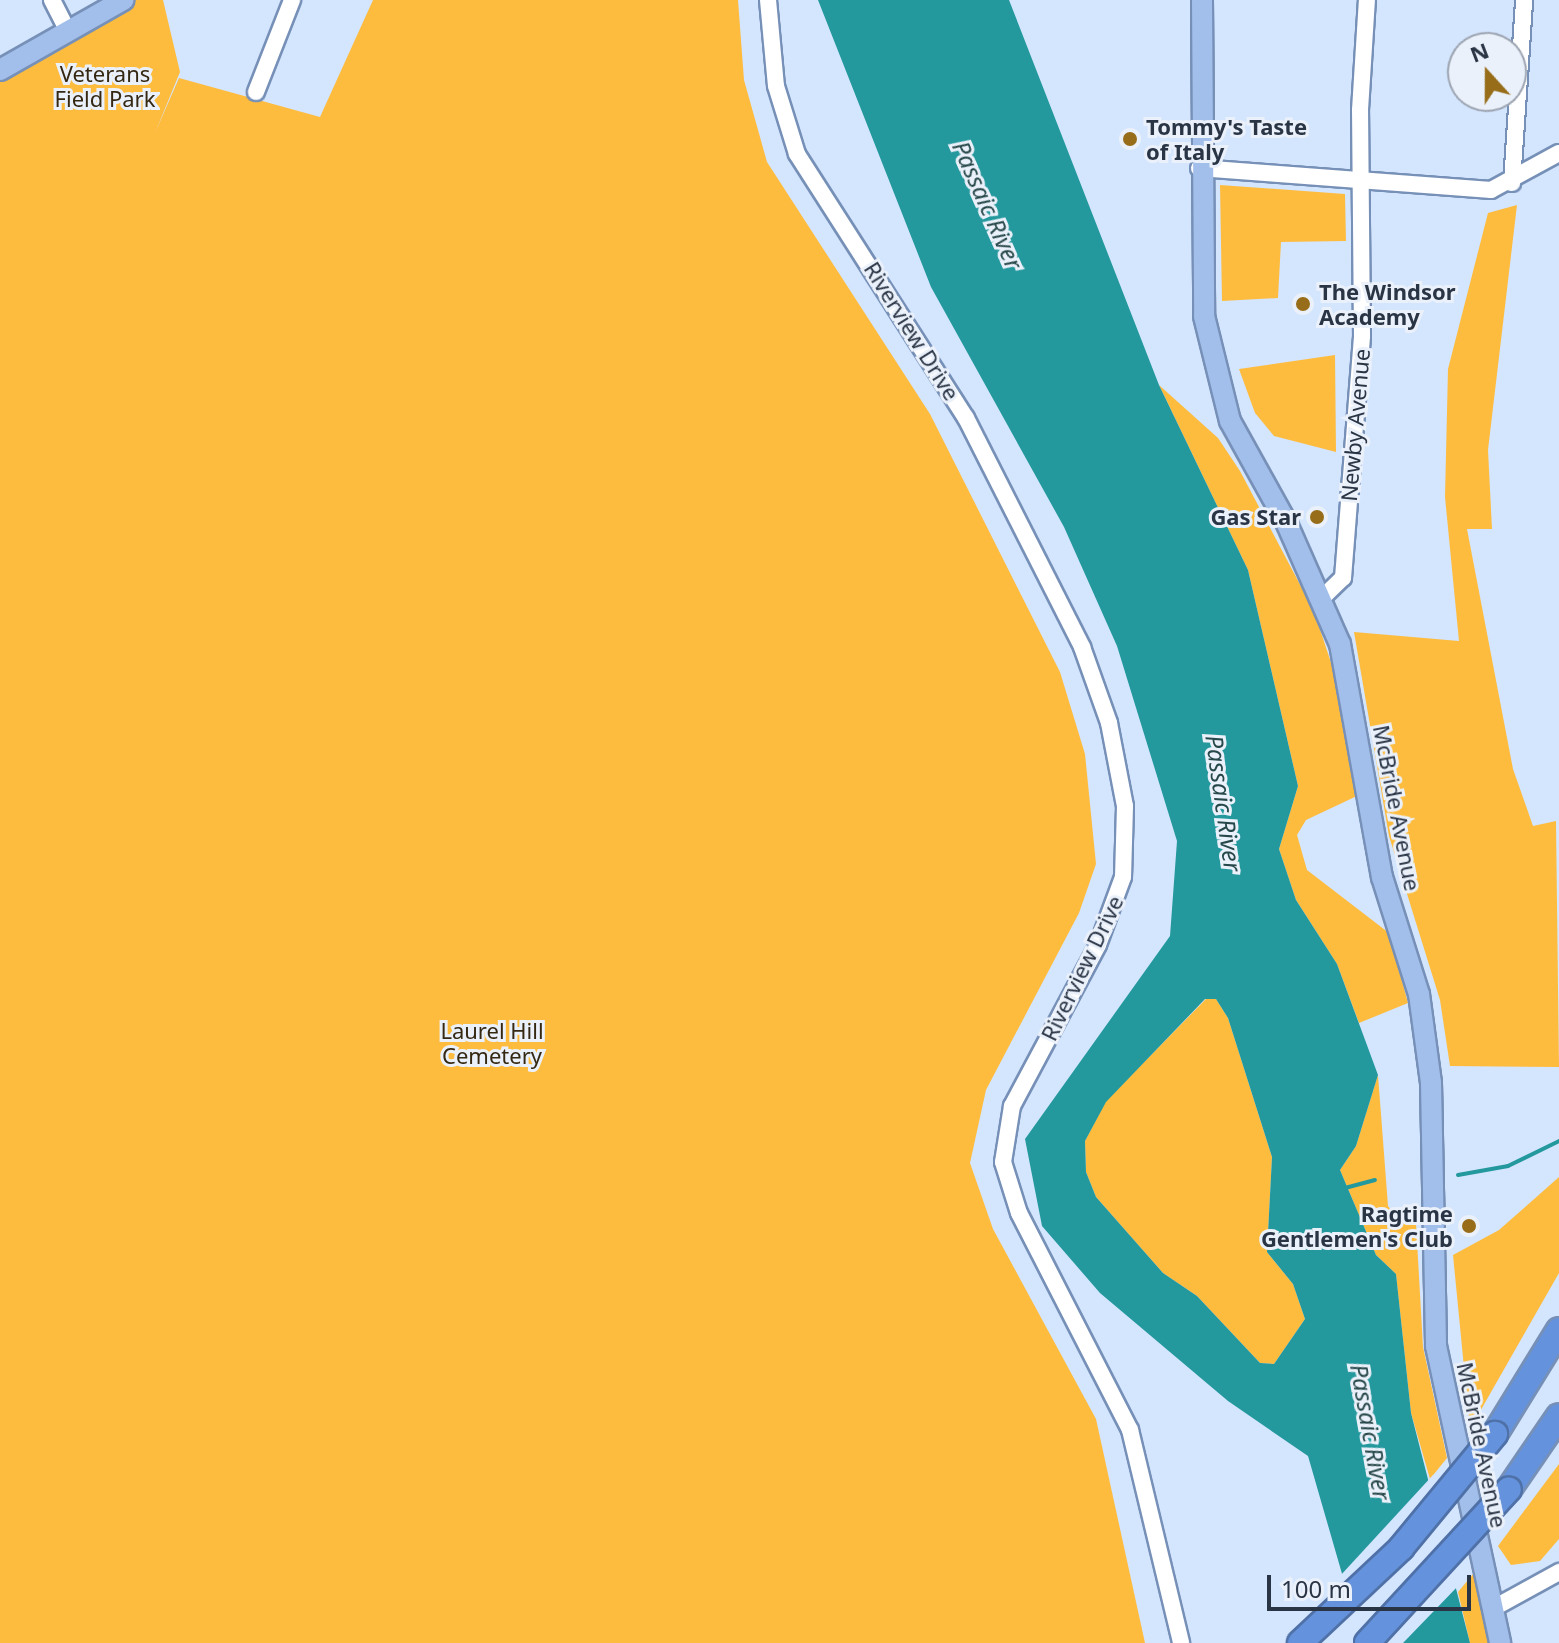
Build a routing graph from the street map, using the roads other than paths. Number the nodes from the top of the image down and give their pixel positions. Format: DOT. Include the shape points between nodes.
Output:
graph roads {
  1 [pos="52,0"];
  2 [pos="123,0"];
  3 [pos="292,0"];
  4 [pos="768,0"];
  5 [pos="1202,0"];
  6 [pos="1367,0"];
  7 [pos="1524,0"];
  8 [pos="68,31"];
  9 [pos="0,70"];
  10 [pos="256,92"];
  11 [pos="1559,153"];
  12 [pos="1199,168"];
  13 [pos="1362,180"];
  14 [pos="1512,183"];
  15 [pos="1322,598"];
  16 [pos="1559,1330"];
  17 [pos="1559,1416"];
  18 [pos="1559,1572"];
  19 [pos="1492,1609"];
  20 [pos="1181,1643"];
  21 [pos="1300,1643"];
  22 [pos="1367,1643"];
  23 [pos="1500,1643"];
  1 -- 8 [label="street"];
  2 -- 8 [label="main road"];
  3 -- 10 [label="street"];
  4 -- 20 [label="street, Riverview Drive" via="778,98 797,154 966,418 1070,621 1109,723 1125,806 1123,877 1098,945 1012,1106 1003,1162 1012,1197 1130,1430"];
  5 -- 12 [label="main road, McBride Avenue"];
  6 -- 13 [label="street, Newby Avenue"];
  7 -- 14 [label="street"];
  8 -- 9 [label="main road"];
  11 -- 14 [label="street"];
  12 -- 13 [label="street"];
  12 -- 15 [label="main road, McBride Avenue" via="1202,305 1221,397"];
  13 -- 14 [label="street" via="1482,190"];
  13 -- 15 [label="street, Newby Avenue" via="1362,336 1343,578"];
  15 -- 19 [label="main road, McBride Avenue" via="1346,672 1382,877 1426,1028 1436,1346"];
  16 -- 21 [label="highway, bridge" via="1495,1434 1401,1548"];
  17 -- 22 [label="highway, bridge" via="1509,1489"];
  18 -- 19 [label="street"];
  19 -- 23 [label="main road, McBride Avenue"];
}
